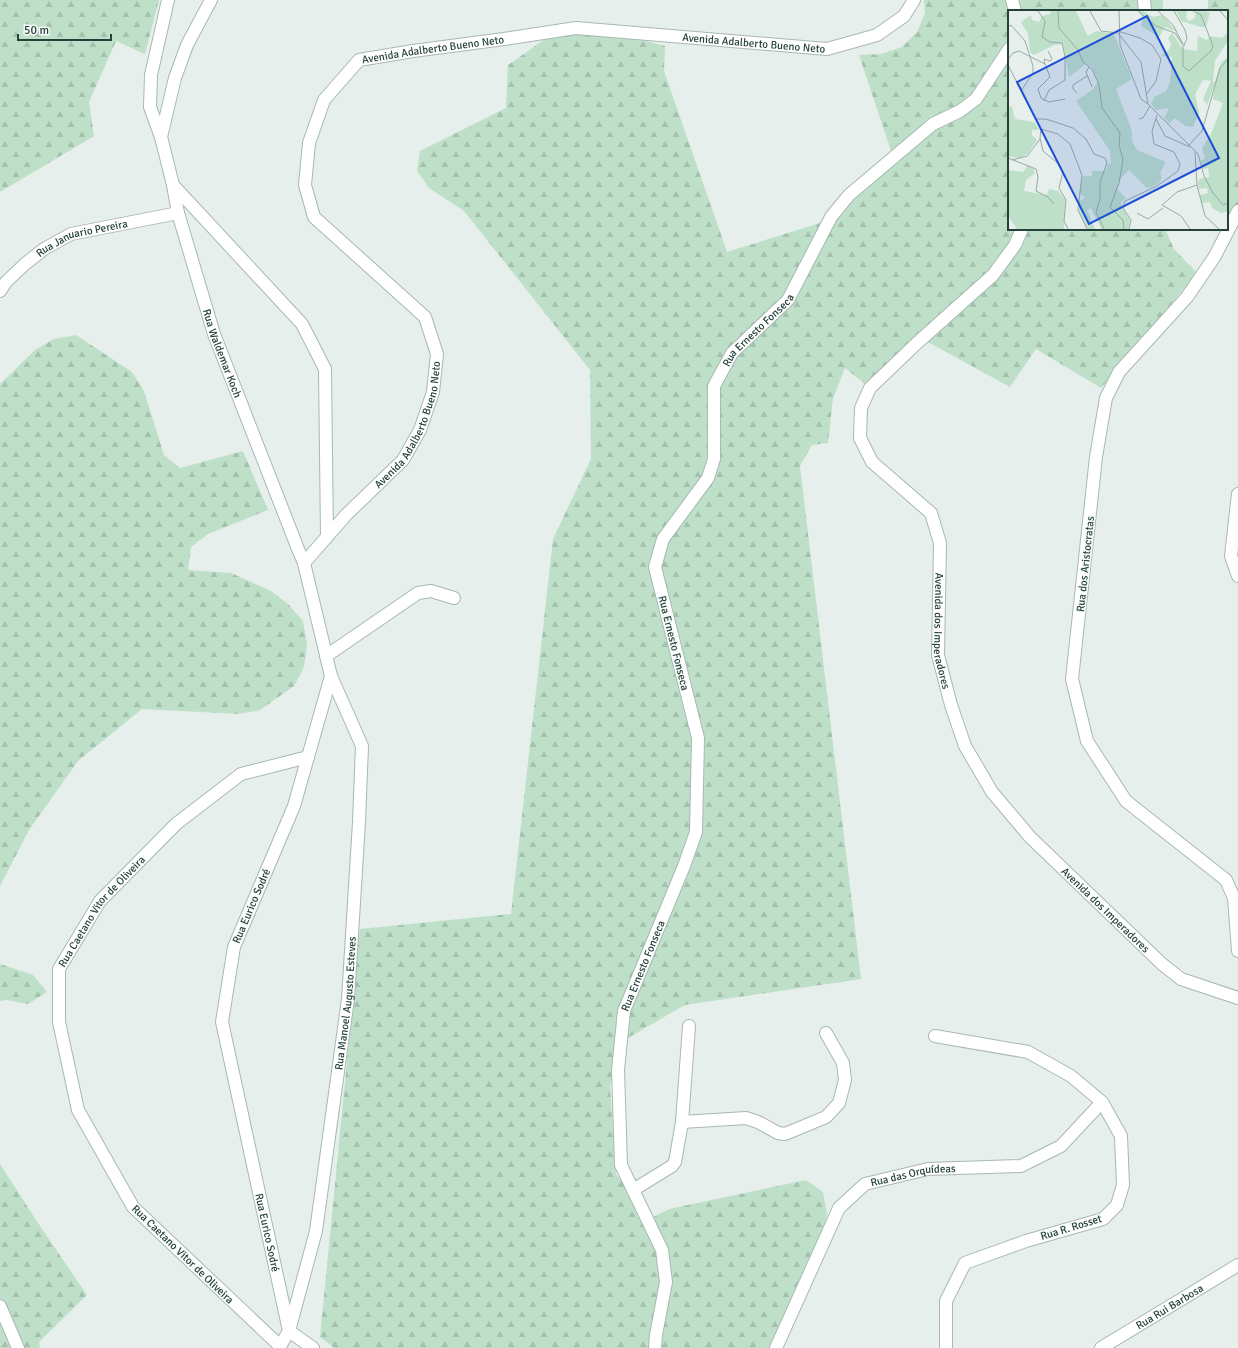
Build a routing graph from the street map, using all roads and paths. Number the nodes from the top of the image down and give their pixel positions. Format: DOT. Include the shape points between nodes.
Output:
graph roads {
  1 [pos="168,0"];
  2 [pos="211,0"];
  3 [pos="914,0"];
  4 [pos="1012,0"];
  5 [pos="1144,0"];
  6 [pos="1015,10"];
  7 [pos="1145,10"];
  8 [pos="1008,51"];
  9 [pos="161,137"];
  10 [pos="173,185"];
  11 [pos="1238,211"];
  12 [pos="178,213"];
  13 [pos="1022,230"];
  14 [pos="0,291"];
  15 [pos="1238,494"];
  16 [pos="327,537"];
  17 [pos="304,563"];
  18 [pos="1238,576"];
  19 [pos="454,598"];
  20 [pos="326,656"];
  21 [pos="331,676"];
  22 [pos="308,757"];
  23 [pos="1236,895"];
  24 [pos="1238,951"];
  25 [pos="1238,998"];
  26 [pos="689,1026"];
  27 [pos="826,1034"];
  28 [pos="935,1036"];
  29 [pos="1102,1102"];
  30 [pos="682,1122"];
  31 [pos="633,1190"];
  32 [pos="1238,1265"];
  33 [pos="0,1306"];
  34 [pos="289,1331"];
  35 [pos="280,1347"];
  36 [pos="18,1348"];
  37 [pos="313,1348"];
  38 [pos="655,1348"];
  39 [pos="776,1348"];
  40 [pos="946,1348"];
  41 [pos="1101,1348"];
  1 -- 9 [label="street, Rua Waldemar Koch" via="151,75 150,107"];
  2 -- 9 [label="street" via="187,45 175,78"];
  3 -- 16 [label="street, Avenida Adalberto Bueno Neto" via="904,16 878,35 827,49 576,28 359,60 324,100 309,143 305,185 314,217 425,317 437,354 434,392 420,430 403,460"];
  4 -- 6 [label="street"];
  5 -- 7 [label="street"];
  8 -- 31 [label="street, Rua Ernesto Fonseca" via="976,99 960,111 933,124 849,195 832,217 788,300 732,353 714,386 714,459 708,478 663,539 656,567 698,738 696,832 624,1011 618,1070 621,1165"];
  9 -- 10 [label="street, Rua Waldemar Koch"];
  10 -- 12 [label="street, Rua Waldemar Koch"];
  10 -- 16 [label="street" via="302,324 325,370"];
  11 -- 23 [label="street, Rua dos Aristocratas" via="1215,256 1187,297 1119,372 1106,398 1096,457 1072,679 1087,741 1126,801 1226,880"];
  12 -- 14 [label="street, Rua Januario Pereira" via="71,234 44,249 25,264"];
  12 -- 17 [label="street, Rua Waldemar Koch" via="214,334"];
  13 -- 25 [label="street, Avenida dos Imperadores" via="993,275 870,388 861,408 860,438 872,462 931,513 940,543 938,655 965,746 992,792 1030,837 1162,964 1181,979"];
  15 -- 18 [label="street" via="1231,556"];
  16 -- 17 [label="street, Avenida Adalberto Bueno Neto"];
  17 -- 20 [label="street, Rua Eurico Sodré"];
  19 -- 20 [label="street" via="431,591 418,593"];
  20 -- 21 [label="street, Rua Eurico Sodré"];
  21 -- 22 [label="street, Rua Eurico Sodré"];
  21 -- 34 [label="street, Rua Manoel Augusto Esteves" via="362,746 348,999 316,1231"];
  22 -- 34 [label="street, Rua Eurico Sodré" via="294,806 234,947 222,1022"];
  22 -- 35 [label="street, Rua Caetano Vitor de Oliveira" via="241,774 176,824 100,901 60,969 59,1022 78,1110 133,1208"];
  23 -- 24 [label="street"];
  26 -- 30 [label="street"];
  27 -- 30 [label="street" via="843,1063 845,1080 839,1103 826,1117 785,1134 746,1118"];
  28 -- 29 [label="street, Rua R. Rosset" via="1028,1052 1071,1076"];
  29 -- 39 [label="street, Rua das Orquídeas" via="1061,1146 1022,1166 928,1169 865,1184 839,1208"];
  29 -- 40 [label="street, Rua R. Rosset" via="1121,1136 1123,1185 1117,1205 1103,1219 1026,1240 965,1263 946,1301"];
  30 -- 31 [label="street" via="675,1162"];
  31 -- 38 [label="street, Rua Ernesto Fonseca" via="662,1250 666,1282"];
  32 -- 41 [label="street, Rua Rui Barbosa"];
  33 -- 36 [label="street"];
  34 -- 35 [label="street"];
  34 -- 37 [label="street"];
}
